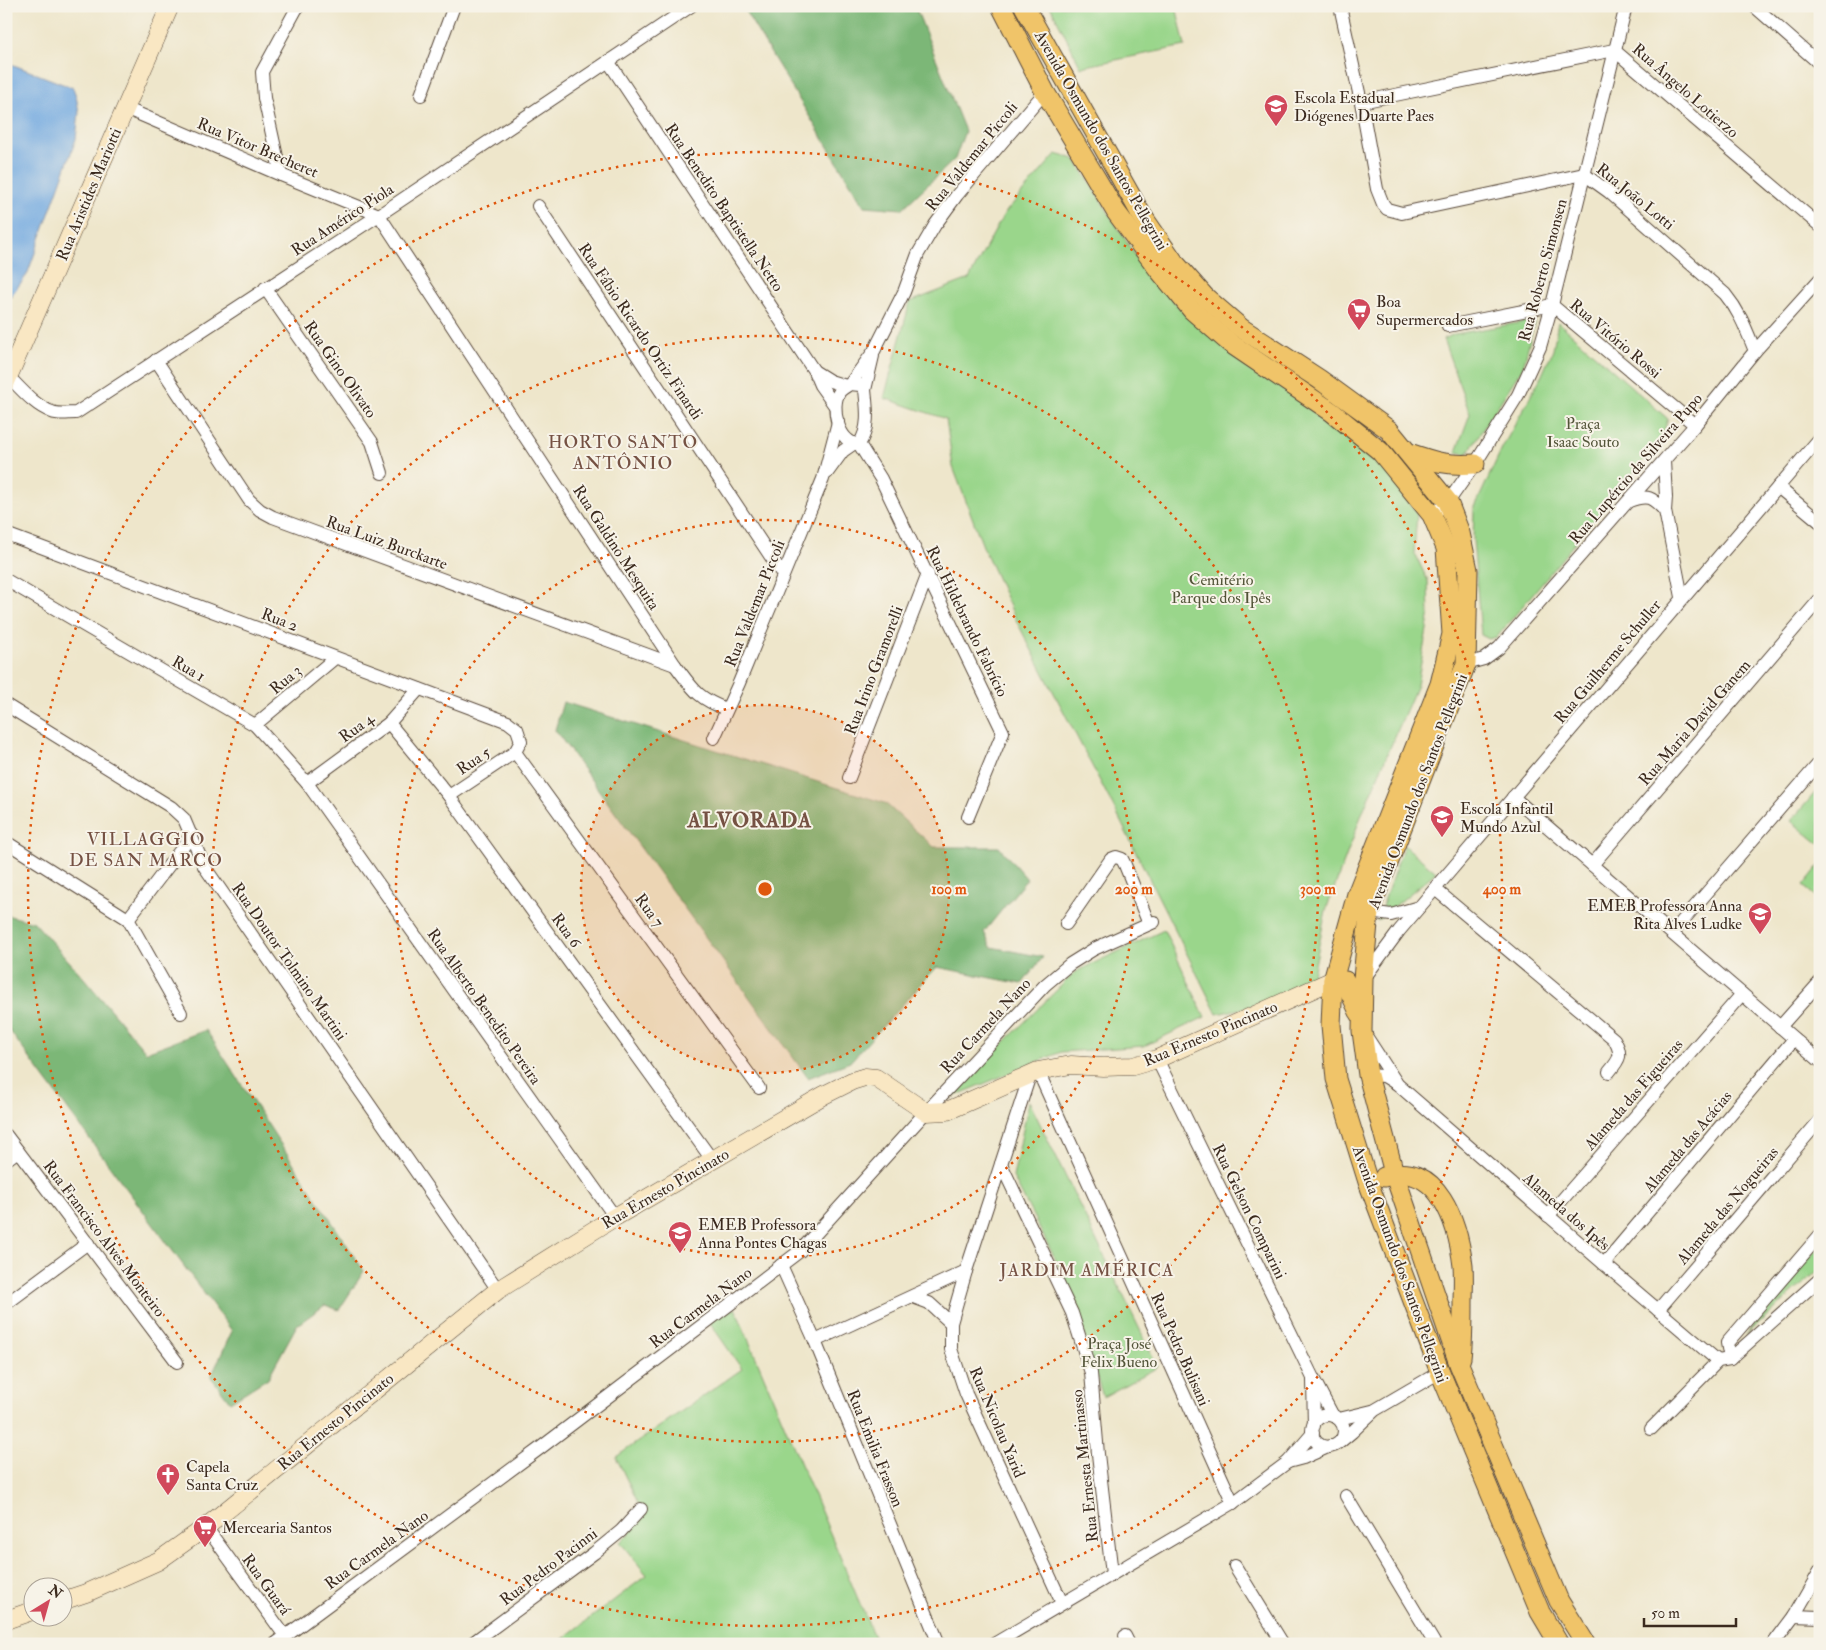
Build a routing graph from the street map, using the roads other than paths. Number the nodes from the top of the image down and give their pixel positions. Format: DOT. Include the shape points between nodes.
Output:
graph roads {
  1 [pos="170,6"];
  2 [pos="298,6"];
  3 [pos="454,6"];
  4 [pos="691,6"];
  5 [pos="1001,6"];
  6 [pos="1024,6"];
  7 [pos="1340,6"];
  8 [pos="1626,6"];
  9 [pos="1754,6"];
  10 [pos="1614,50"];
  11 [pos="608,61"];
  12 [pos="1820,64"];
  13 [pos="1045,92"];
  14 [pos="1073,94"];
  15 [pos="422,95"];
  16 [pos="1361,102"];
  17 [pos="124,108"];
  18 [pos="1584,174"];
  19 [pos="281,175"];
  20 [pos="538,206"];
  21 [pos="378,215"];
  22 [pos="1820,226"];
  23 [pos="1820,279"];
  24 [pos="265,288"];
  25 [pos="1552,305"];
  26 [pos="1448,326"];
  27 [pos="874,351"];
  28 [pos="1755,351"];
  29 [pos="156,360"];
  30 [pos="814,371"];
  31 [pos="7,380"];
  32 [pos="848,385"];
  33 [pos="866,390"];
  34 [pos="835,406"];
  35 [pos="838,422"];
  36 [pos="1695,425"];
  37 [pos="1820,438"];
  38 [pos="856,444"];
  39 [pos="1408,452"];
  40 [pos="1664,461"];
  41 [pos="1476,464"];
  42 [pos="382,473"];
  43 [pos="823,479"];
  44 [pos="1778,487"];
  45 [pos="1448,502"];
  46 [pos="1628,502"];
  47 [pos="1665,511"];
  48 [pos="1432,515"];
  49 [pos="1820,522"];
  50 [pos="6,534"];
  51 [pos="928,574"];
  52 [pos="783,575"];
  53 [pos="6,580"];
  54 [pos="1682,597"];
  55 [pos="1820,599"];
  56 [pos="1451,629"];
  57 [pos="335,658"];
  58 [pos="1466,664"];
  59 [pos="675,665"];
  60 [pos="418,689"];
  61 [pos="6,706"];
  62 [pos="726,709"];
  63 [pos="390,722"];
  64 [pos="255,725"];
  65 [pos="714,738"];
  66 [pos="514,752"];
  67 [pos="1820,762"];
  68 [pos="849,778"];
  69 [pos="306,783"];
  70 [pos="449,796"];
  71 [pos="1513,797"];
  72 [pos="329,815"];
  73 [pos="968,817"];
  74 [pos="192,835"];
  75 [pos="6,842"];
  76 [pos="1592,865"];
  77 [pos="1435,889"];
  78 [pos="1420,907"];
  79 [pos="1369,912"];
  80 [pos="128,919"];
  81 [pos="1066,924"];
  82 [pos="1672,934"];
  83 [pos="1363,979"];
  84 [pos="1333,980"];
  85 [pos="1820,982"];
  86 [pos="1742,994"];
  87 [pos="180,1013"];
  88 [pos="1362,1025"];
  89 [pos="1780,1027"];
  90 [pos="1794,1039"];
  91 [pos="1157,1058"];
  92 [pos="1820,1061"];
  93 [pos="1610,1072"];
  94 [pos="1034,1073"];
  95 [pos="1368,1076"];
  96 [pos="1336,1079"];
  97 [pos="1397,1084"];
  98 [pos="759,1088"];
  99 [pos="926,1112"];
  100 [pos="1820,1120"];
  101 [pos="6,1134"];
  102 [pos="18,1151"];
  103 [pos="6,1160"];
  104 [pos="713,1160"];
  105 [pos="1001,1164"];
  106 [pos="1394,1173"];
  107 [pos="1368,1182"];
  108 [pos="1548,1216"];
  109 [pos="615,1217"];
  110 [pos="1820,1235"];
  111 [pos="88,1243"];
  112 [pos="1604,1264"];
  113 [pos="781,1265"];
  114 [pos="966,1271"];
  115 [pos="1820,1279"];
  116 [pos="498,1290"];
  117 [pos="913,1296"];
  118 [pos="6,1304"];
  119 [pos="1658,1310"];
  120 [pos="951,1323"];
  121 [pos="815,1341"];
  122 [pos="1724,1360"];
  123 [pos="177,1362"];
  124 [pos="1459,1364"];
  125 [pos="1440,1372"];
  126 [pos="1313,1378"];
  127 [pos="1375,1410"];
  128 [pos="1336,1418"];
  129 [pos="1651,1429"];
  130 [pos="1313,1430"];
  131 [pos="1335,1444"];
  132 [pos="1288,1462"];
  133 [pos="1346,1496"];
  134 [pos="1233,1503"];
  135 [pos="640,1509"];
  136 [pos="206,1527"];
  137 [pos="1235,1566"];
  138 [pos="1820,1571"];
  139 [pos="1112,1574"];
  140 [pos="72,1598"];
  141 [pos="1062,1603"];
  142 [pos="22,1613"];
  143 [pos="8,1616"];
  144 [pos="1794,1616"];
  145 [pos="1820,1617"];
  146 [pos="280,1640"];
  147 [pos="471,1644"];
  148 [pos="939,1644"];
  149 [pos="994,1644"];
  150 [pos="1284,1644"];
  151 [pos="1435,1644"];
  152 [pos="1559,1644"];
  153 [pos="1586,1644"];
  154 [pos="1773,1644"];
  1 -- 17 [label="street, Rua Aristides Mariotti"];
  2 -- 19 [label="street" via="262,72 264,98"];
  3 -- 15 [label="street"];
  4 -- 11 [label="street, Rua Américo Piola"];
  5 -- 13 [label="main road, Avenida Osmundo dos Santos Pellegrini"];
  6 -- 14 [label="main road, Avenida Osmundo dos Santos Pellegrini"];
  7 -- 16 [label="street"];
  8 -- 10 [label="street, Rua Roberto Simonsen"];
  9 -- 12 [label="street"];
  10 -- 16 [label="street, Rua Ângelo Lotierzo"];
  10 -- 18 [label="street, Rua Roberto Simonsen"];
  10 -- 22 [label="street, Rua Ângelo Lotierzo"];
  11 -- 21 [label="street, Rua Américo Piola"];
  11 -- 30 [label="street, Rua Benedito Baptistella Netto"];
  13 -- 14 [label="main road" via="1057,84"];
  13 -- 27 [label="street, Rua Valdemar Piccoli" via="935,225 918,254 904,292"];
  13 -- 48 [label="main road, Avenida Osmundo dos Santos Pellegrini" via="1116,212 1192,310 1230,343 1332,412 1380,452"];
  14 -- 39 [label="main road, Avenida Osmundo dos Santos Pellegrini" via="1146,222 1174,262 1205,297 1241,328 1357,405 1389,430"];
  16 -- 18 [label="street, Rua João Lotti" via="1378,189 1387,209 1402,213"];
  17 -- 19 [label="street, Rua Vitor Brecheret"];
  17 -- 31 [label="street, Rua Aristides Mariotti"];
  18 -- 25 [label="street, Rua Roberto Simonsen"];
  18 -- 28 [label="street, Rua João Lotti" via="1725,294 1743,320"];
  19 -- 21 [label="street, Rua Vitor Brecheret"];
  20 -- 52 [label="street, Rua Fábio Ricardo Ortiz Finardi"];
  21 -- 24 [label="street, Rua Américo Piola"];
  21 -- 59 [label="street, Rua Galdino Mesquita"];
  23 -- 28 [label="street, Rua Lupércio da Silveira Pupo"];
  24 -- 29 [label="street, Rua Américo Piola"];
  24 -- 42 [label="street, Rua Gino Olivato" via="372,442"];
  25 -- 26 [label="street, Rua Vitório Rossi"];
  25 -- 36 [label="street, Rua Vitório Rossi"];
  25 -- 41 [label="street, Rua Roberto Simonsen" via="1540,347 1518,395"];
  27 -- 32 [label="street, Rua Valdemar Piccoli"];
  27 -- 33 [label="street, Rua Valdemar Piccoli"];
  28 -- 36 [label="street, Rua Lupércio da Silveira Pupo"];
  29 -- 31 [label="street, Rua Américo Piola" via="76,413 52,412"];
  29 -- 59 [label="street, Rua Luiz Burckarte" via="249,500 260,510"];
  30 -- 32 [label="street, Rua Benedito Baptistella Netto" via="830,381"];
  30 -- 34 [label="street, Rua Benedito Baptistella Netto"];
  32 -- 33 [label="street, Rua Benedito Baptistella Netto" via="860,385"];
  32 -- 34 [label="street, Rua Valdemar Piccoli" via="840,390"];
  33 -- 38 [label="street, Rua Valdemar Piccoli" via="866,428 864,437"];
  34 -- 35 [label="street"];
  35 -- 38 [label="street, Rua Hildebrando Fabrício" via="846,439"];
  35 -- 43 [label="street, Rua Valdemar Piccoli"];
  36 -- 40 [label="street, Rua Lupércio da Silveira Pupo"];
  37 -- 44 [label="street, Rua Guilherme Schuller"];
  38 -- 43 [label="street, Rua Valdemar Piccoli" via="843,451"];
  38 -- 51 [label="street, Rua Hildebrando Fabrício" via="881,479"];
  39 -- 41 [label="main road" via="1454,465"];
  39 -- 45 [label="main road, Avenida Osmundo dos Santos Pellegrini"];
  40 -- 46 [label="street, Rua Lupércio da Silveira Pupo"];
  40 -- 47 [label="street"];
  41 -- 45 [label="street, Rua Roberto Simonsen"];
  43 -- 52 [label="street, Rua Valdemar Piccoli"];
  44 -- 49 [label="street"];
  44 -- 54 [label="street, Rua Guilherme Schuller"];
  45 -- 48 [label="street, Rua Roberto Simonsen"];
  45 -- 58 [label="main road, Avenida Osmundo dos Santos Pellegrini" via="1462,538 1468,570"];
  46 -- 47 [label="street" via="1649,497"];
  46 -- 58 [label="street, Rua Lupércio da Silveira Pupo" via="1499,648 1484,660"];
  47 -- 54 [label="street"];
  48 -- 56 [label="main road, Avenida Osmundo dos Santos Pellegrini" via="1446,548"];
  50 -- 57 [label="street, Rua 2"];
  51 -- 68 [label="street, Rua Irino Gramorelli"];
  51 -- 73 [label="street, Rua Hildebrando Fabrício" via="1003,732"];
  52 -- 62 [label="street, Rua Valdemar Piccoli"];
  53 -- 64 [label="street, Rua 1"];
  54 -- 71 [label="street, Rua Guilherme Schuller"];
  55 -- 76 [label="street, Rua Maria David Ganem"];
  56 -- 58 [label="main road" via="1455,648"];
  56 -- 84 [label="main road, Avenida Osmundo dos Santos Pellegrini" via="1440,684 1357,894"];
  57 -- 60 [label="street, Rua 2"];
  57 -- 64 [label="street, Rua 3"];
  58 -- 79 [label="main road, Avenida Osmundo dos Santos Pellegrini"];
  59 -- 62 [label="street, Rua Galdino Mesquita" via="699,695"];
  60 -- 63 [label="street, Rua 4"];
  60 -- 66 [label="street, Rua 2" via="508,722 517,729 521,741"];
  61 -- 74 [label="street, Rua Doutor Tolmino Martini" via="171,808 184,820"];
  62 -- 65 [label="street, Rua Valdemar Piccoli"];
  63 -- 69 [label="street, Rua 4"];
  63 -- 70 [label="street, Rua 6"];
  64 -- 69 [label="street, Rua 1"];
  66 -- 70 [label="street, Rua 5"];
  66 -- 98 [label="street, Rua 7"];
  67 -- 82 [label="street"];
  69 -- 72 [label="street, Rua 1"];
  70 -- 104 [label="street, Rua 6"];
  71 -- 76 [label="street"];
  71 -- 77 [label="street, Rua Guilherme Schuller"];
  72 -- 109 [label="street, Rua Alberto Benedito Pereira"];
  74 -- 80 [label="street"];
  74 -- 116 [label="street, Rua Doutor Tolmino Martini" via="204,866"];
  75 -- 80 [label="street"];
  76 -- 82 [label="street"];
  77 -- 78 [label="street, Rua Guilherme Schuller"];
  77 -- 93 [label="street" via="1614,1039 1620,1049 1619,1060"];
  78 -- 79 [label="street" via="1390,915"];
  78 -- 83 [label="street, Rua Guilherme Schuller"];
  79 -- 83 [label="main road, Avenida Osmundo dos Santos Pellegrini"];
  80 -- 87 [label="street"];
  81 -- 99 [label="street, Rua Carmela Nano" via="1116,857 1122,859 1152,923 1094,949 1070,964 1045,985"];
  82 -- 86 [label="street"];
  83 -- 88 [label="main road, Avenida Osmundo dos Santos Pellegrini"];
  84 -- 88 [label="main road" via="1345,981"];
  84 -- 91 [label="street, Rua Ernesto Pincinato"];
  84 -- 96 [label="main road, Avenida Osmundo dos Santos Pellegrini" via="1330,1025"];
  85 -- 89 [label="street"];
  86 -- 89 [label="street"];
  86 -- 108 [label="street, Alameda das Figueiras"];
  88 -- 95 [label="main road, Avenida Osmundo dos Santos Pellegrini"];
  88 -- 97 [label="street, Alameda dos Ipês"];
  89 -- 90 [label="street"];
  90 -- 92 [label="street"];
  90 -- 112 [label="street, Alameda das Acácias"];
  91 -- 94 [label="street, Rua Ernesto Pincinato" via="1133,1066 1071,1065"];
  91 -- 126 [label="street, Rua Gelson Comparini"];
  94 -- 99 [label="street, Rua Ernesto Pincinato" via="947,1111"];
  94 -- 105 [label="street, Rua Nicolau Yarid"];
  94 -- 134 [label="street, Rua Pedro Bulisani"];
  95 -- 96 [label="main road" via="1354,1074"];
  95 -- 97 [label="street, Alameda dos Ipês" via="1384,1076"];
  95 -- 106 [label="main road, Avenida Osmundo dos Santos Pellegrini"];
  96 -- 107 [label="main road, Avenida Osmundo dos Santos Pellegrini"];
  97 -- 108 [label="street, Alameda dos Ipês"];
  99 -- 104 [label="street, Rua Ernesto Pincinato" via="876,1078 865,1077 824,1095"];
  99 -- 113 [label="street, Rua Carmela Nano" via="800,1251"];
  100 -- 119 [label="street, Alameda das Nogueiras"];
  101 -- 102 [label="street, Rua Francisco Alves Monteiro"];
  102 -- 103 [label="street"];
  102 -- 111 [label="street, Rua Francisco Alves Monteiro"];
  104 -- 109 [label="street, Rua Ernesto Pincinato"];
  105 -- 114 [label="street, Rua Nicolau Yarid"];
  105 -- 139 [label="street, Rua Ernesta Martinasso" via="1072,1313 1091,1373"];
  106 -- 107 [label="main road"];
  106 -- 124 [label="main road, Avenida Osmundo dos Santos Pellegrini"];
  106 -- 124 [label="main road" via="1419,1177 1433,1187 1452,1221 1461,1251 1464,1285 1462,1357"];
  107 -- 125 [label="main road, Avenida Osmundo dos Santos Pellegrini"];
  108 -- 112 [label="street, Alameda dos Ipês"];
  109 -- 116 [label="street, Rua Ernesto Pincinato"];
  110 -- 122 [label="street" via="1727,1343"];
  111 -- 118 [label="street"];
  111 -- 123 [label="street, Rua Francisco Alves Monteiro"];
  112 -- 119 [label="street, Alameda dos Ipês"];
  113 -- 121 [label="street, Rua Emilia Frasson"];
  113 -- 146 [label="street, Rua Carmela Nano"];
  114 -- 117 [label="street"];
  114 -- 120 [label="street, Rua Nicolau Yarid"];
  115 -- 122 [label="street"];
  116 -- 136 [label="street, Rua Ernesto Pincinato"];
  117 -- 120 [label="street" via="929,1303"];
  117 -- 121 [label="street"];
  119 -- 122 [label="street, Alameda dos Ipês"];
  120 -- 141 [label="street, Rua Nicolau Yarid" via="951,1349 966,1394"];
  121 -- 148 [label="street, Rua Emilia Frasson"];
  122 -- 129 [label="street"];
  124 -- 125 [label="main road"];
  124 -- 153 [label="main road, Avenida Osmundo dos Santos Pellegrini" via="1559,1601"];
  125 -- 127 [label="street"];
  125 -- 152 [label="main road, Avenida Osmundo dos Santos Pellegrini" via="1540,1612"];
  126 -- 128 [label="street, Rua Gelson Comparini"];
  126 -- 130 [label="street, Rua Gelson Comparini"];
  127 -- 128 [label="street"];
  127 -- 131 [label="street"];
  128 -- 130 [label="street" via="1319,1418"];
  128 -- 131 [label="street" via="1342,1423 1344,1433"];
  130 -- 131 [label="street" via="1317,1442"];
  130 -- 132 [label="street"];
  131 -- 132 [label="street"];
  132 -- 134 [label="street"];
  133 -- 151 [label="street"];
  134 -- 139 [label="street"];
  135 -- 147 [label="street, Rua Pedro Pacinni" via="621,1531 594,1553"];
  136 -- 140 [label="street, Rua Ernesto Pincinato" via="158,1561"];
  136 -- 146 [label="street, Rua Guará"];
  137 -- 150 [label="street"];
  138 -- 144 [label="street"];
  139 -- 141 [label="street"];
  141 -- 149 [label="street"];
  142 -- 143 [label="street"];
  144 -- 145 [label="street"];
  144 -- 154 [label="street"];
}
